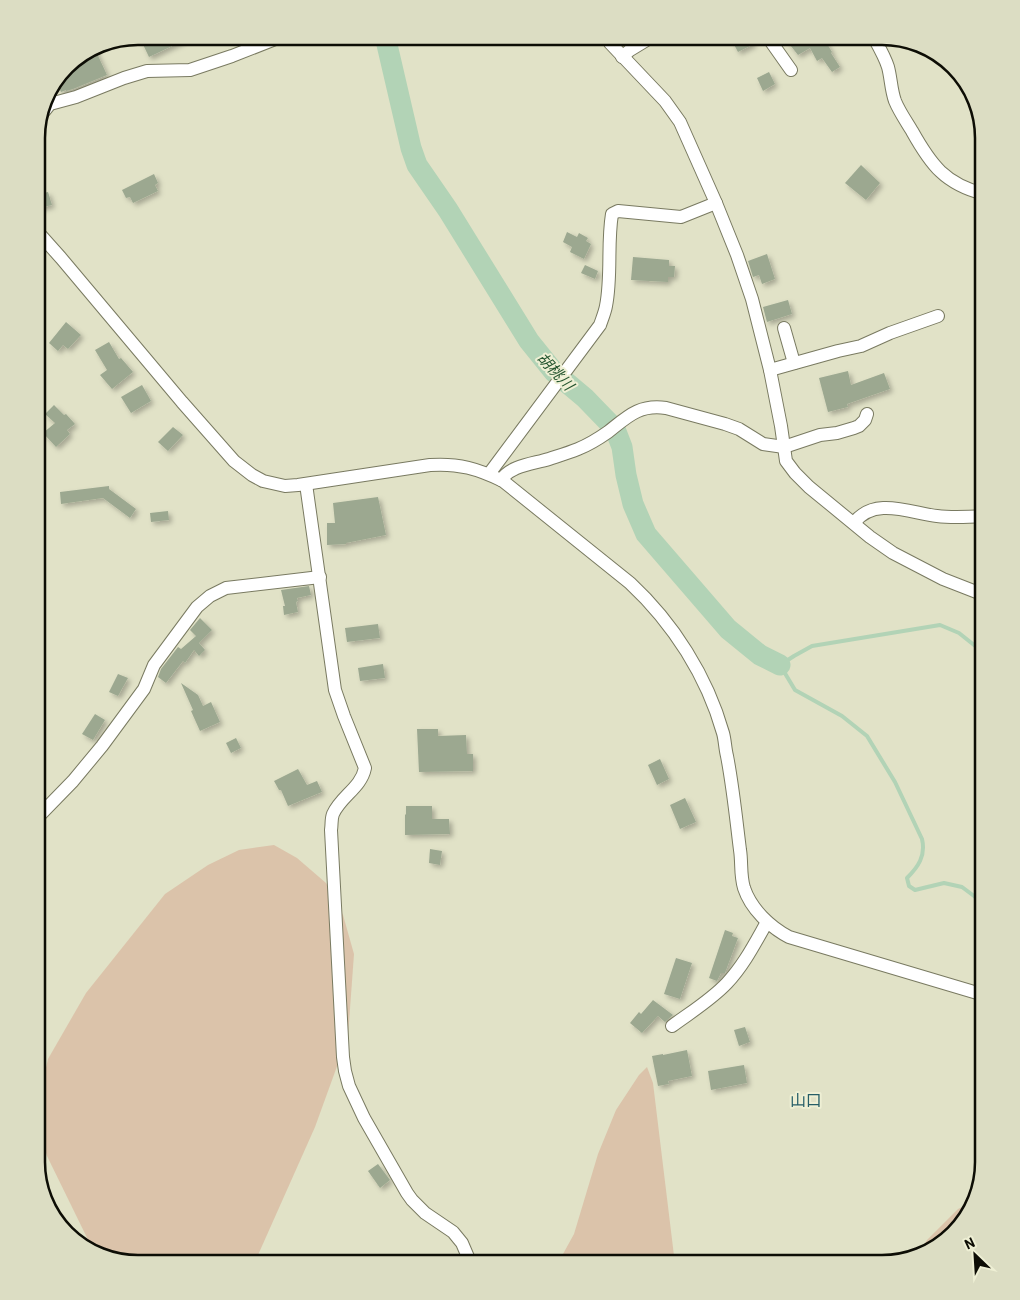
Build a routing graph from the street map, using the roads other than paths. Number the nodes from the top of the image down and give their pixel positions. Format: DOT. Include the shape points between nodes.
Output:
graph roads {
  1 [pos="260,45"];
  2 [pos="612,45"];
  3 [pos="638,45"];
  4 [pos="773,45"];
  5 [pos="878,45"];
  6 [pos="622,57"];
  7 [pos="791,70"];
  8 [pos="52,103"];
  9 [pos="975,192"];
  10 [pos="716,203"];
  11 [pos="45,240"];
  12 [pos="938,316"];
  13 [pos="784,328"];
  14 [pos="794,363"];
  15 [pos="770,370"];
  16 [pos="867,414"];
  17 [pos="784,448"];
  18 [pos="495,477"];
  19 [pos="306,484"];
  20 [pos="975,516"];
  21 [pos="854,523"];
  22 [pos="320,577"];
  23 [pos="975,591"];
  24 [pos="45,810"];
  25 [pos="768,922"];
  26 [pos="975,992"];
  27 [pos="672,1026"];
  28 [pos="468,1255"];
  1 -- 8 [label="street" via="190,70 147,71"];
  2 -- 6 [label="street"];
  3 -- 6 [label="street"];
  4 -- 7 [label="street"];
  5 -- 9 [label="street" via="888,66 895,101 926,155 945,176"];
  6 -- 10 [label="street" via="665,101 680,122"];
  10 -- 15 [label="street" via="752,299"];
  10 -- 18 [label="street" via="681,217 618,211 612,214 606,306 600,325 554,385"];
  11 -- 19 [label="street" via="234,461 263,481 285,486"];
  12 -- 14 [label="street" via="861,346"];
  13 -- 14 [label="street"];
  14 -- 15 [label="street"];
  15 -- 17 [label="street"];
  16 -- 17 [label="street" via="859,426"];
  17 -- 18 [label="street" via="762,444 733,426 651,407 628,416 587,445"];
  17 -- 21 [label="street" via="786,461 795,473"];
  18 -- 19 [label="street" via="466,466 445,464"];
  18 -- 25 [label="street" via="642,594 691,658 706,687 723,734 744,887 754,907"];
  19 -- 22 [label="street"];
  20 -- 21 [label="street" via="938,516 885,508 871,510"];
  21 -- 23 [label="street" via="893,553"];
  22 -- 24 [label="street" via="226,588 203,601 154,665 144,689 102,746"];
  22 -- 28 [label="street" via="335,690 365,768 359,783 334,813 331,830 345,1071 364,1118 407,1193 425,1213 453,1232"];
  25 -- 26 [label="street" via="783,934 806,943"];
  25 -- 27 [label="street" via="728,983"];
}
